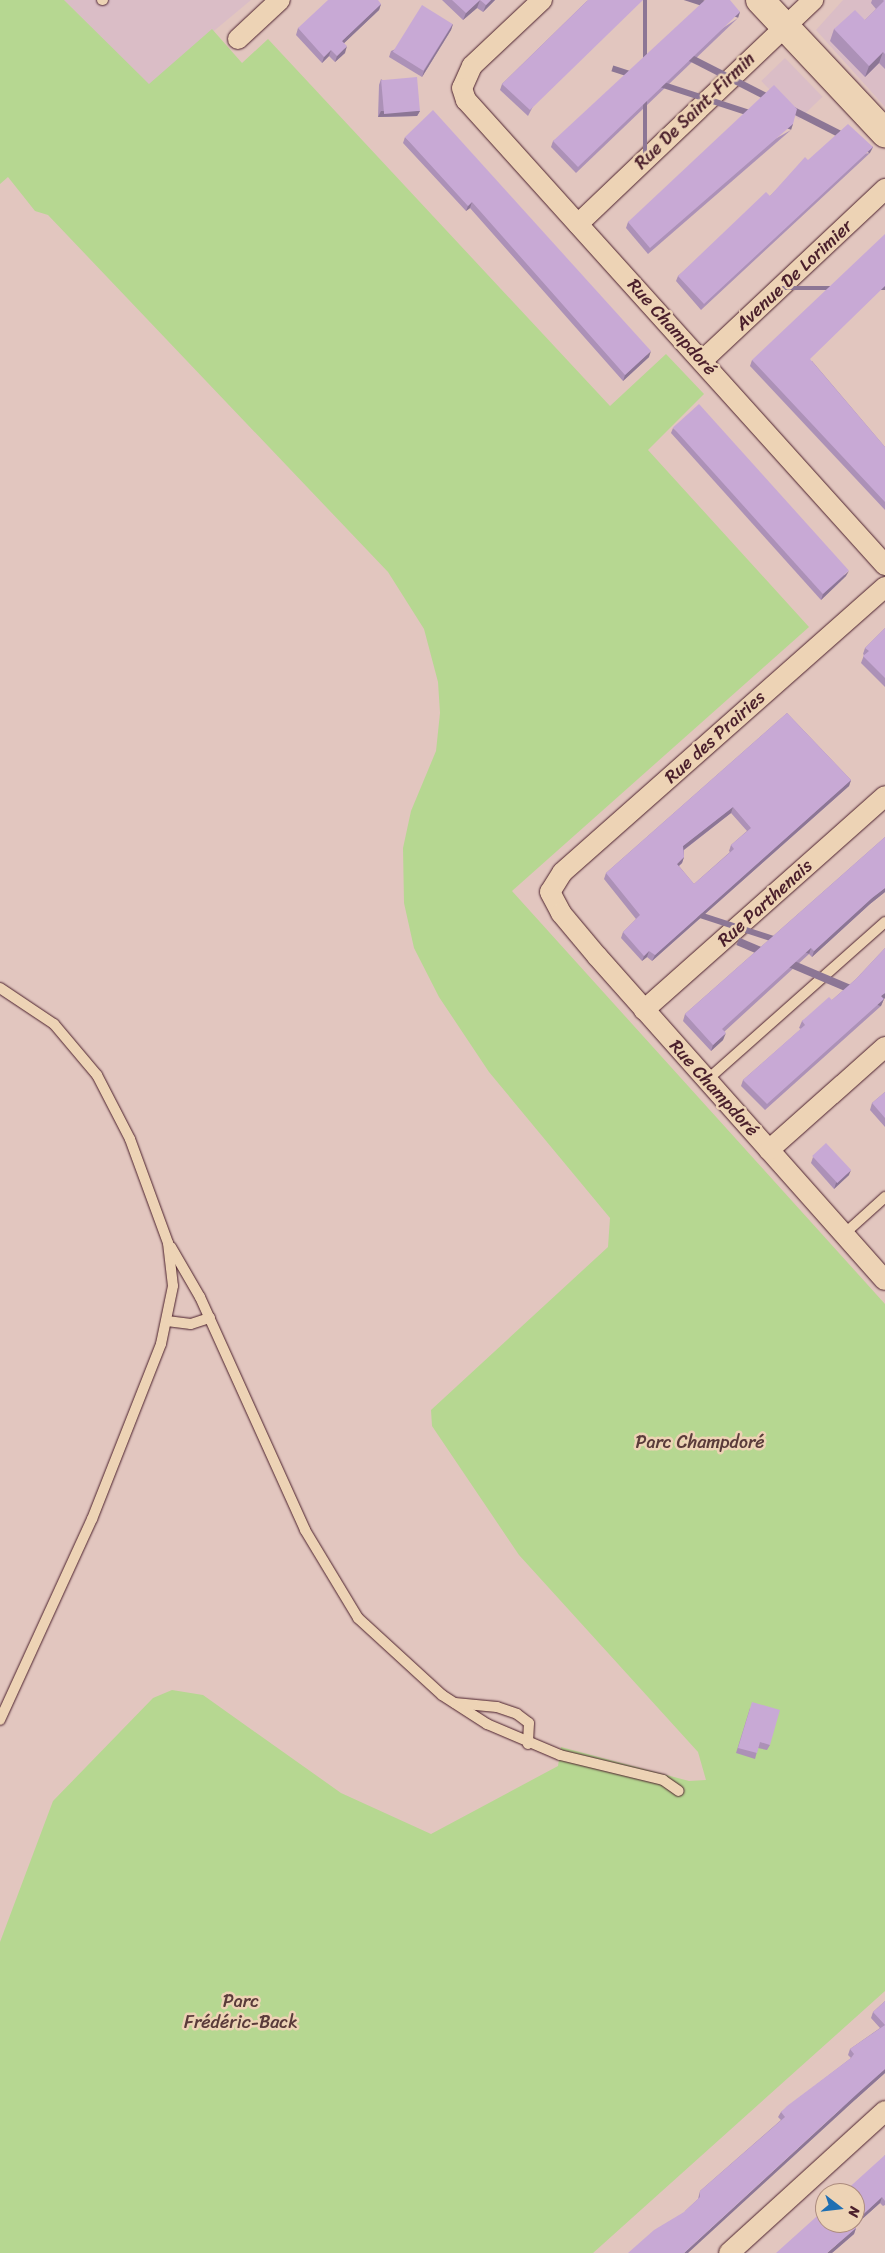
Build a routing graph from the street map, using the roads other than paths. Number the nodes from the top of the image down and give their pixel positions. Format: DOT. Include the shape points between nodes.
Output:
graph roads {
  1 [pos="280,0"];
  2 [pos="542,0"];
  3 [pos="760,0"];
  4 [pos="813,0"];
  5 [pos="785,26"];
  6 [pos="238,39"];
  7 [pos="885,133"];
  8 [pos="885,189"];
  9 [pos="578,224"];
  10 [pos="703,360"];
  11 [pos="885,565"];
  12 [pos="885,587"];
  13 [pos="885,796"];
  14 [pos="550,892"];
  15 [pos="885,922"];
  16 [pos="0,988"];
  17 [pos="644,1010"];
  18 [pos="885,1047"];
  19 [pos="707,1080"];
  20 [pos="769,1150"];
  21 [pos="885,1197"];
  22 [pos="843,1235"];
  23 [pos="168,1243"];
  24 [pos="885,1280"];
  25 [pos="210,1318"];
  26 [pos="167,1321"];
  27 [pos="453,1702"];
  28 [pos="0,1720"];
  29 [pos="528,1744"];
  30 [pos="679,1791"];
  31 [pos="885,2111"];
  32 [pos="730,2253"];
  1 -- 6 [label="street"];
  2 -- 9 [label="street, Rue Champdoré" via="472,66 462,88 475,111"];
  3 -- 5 [label="street"];
  4 -- 5 [label="street, Rue De Saint-Firmin"];
  5 -- 7 [label="street"];
  5 -- 9 [label="street, Rue De Saint-Firmin"];
  8 -- 10 [label="street, Avenue De Lorimier"];
  9 -- 10 [label="street, Rue Champdoré"];
  10 -- 11 [label="street, Rue Champdoré"];
  12 -- 14 [label="street, Rue des Prairies" via="562,873"];
  13 -- 17 [label="street, Rue Parthenais"];
  14 -- 17 [label="street, Rue Champdoré" via="561,913"];
  15 -- 19 [label="lane"];
  16 -- 23 [label="lane" via="54,1024 83,1054 130,1139"];
  17 -- 19 [label="street, Rue Champdoré"];
  18 -- 20 [label="street"];
  19 -- 20 [label="street, Rue Champdoré"];
  20 -- 22 [label="street, Rue Champdoré"];
  21 -- 22 [label="lane"];
  22 -- 24 [label="street, Rue Champdoré"];
  23 -- 25 [label="lane"];
  23 -- 26 [label="lane" via="173,1286"];
  25 -- 26 [label="lane" via="191,1324"];
  25 -- 27 [label="lane" via="305,1530 343,1598 383,1643"];
  26 -- 28 [label="lane" via="71,1570"];
  27 -- 29 [label="lane"];
  27 -- 29 [label="lane" via="497,1707 517,1714 529,1723"];
  29 -- 30 [label="lane" via="651,1776"];
  31 -- 32 [label="street"];
}
